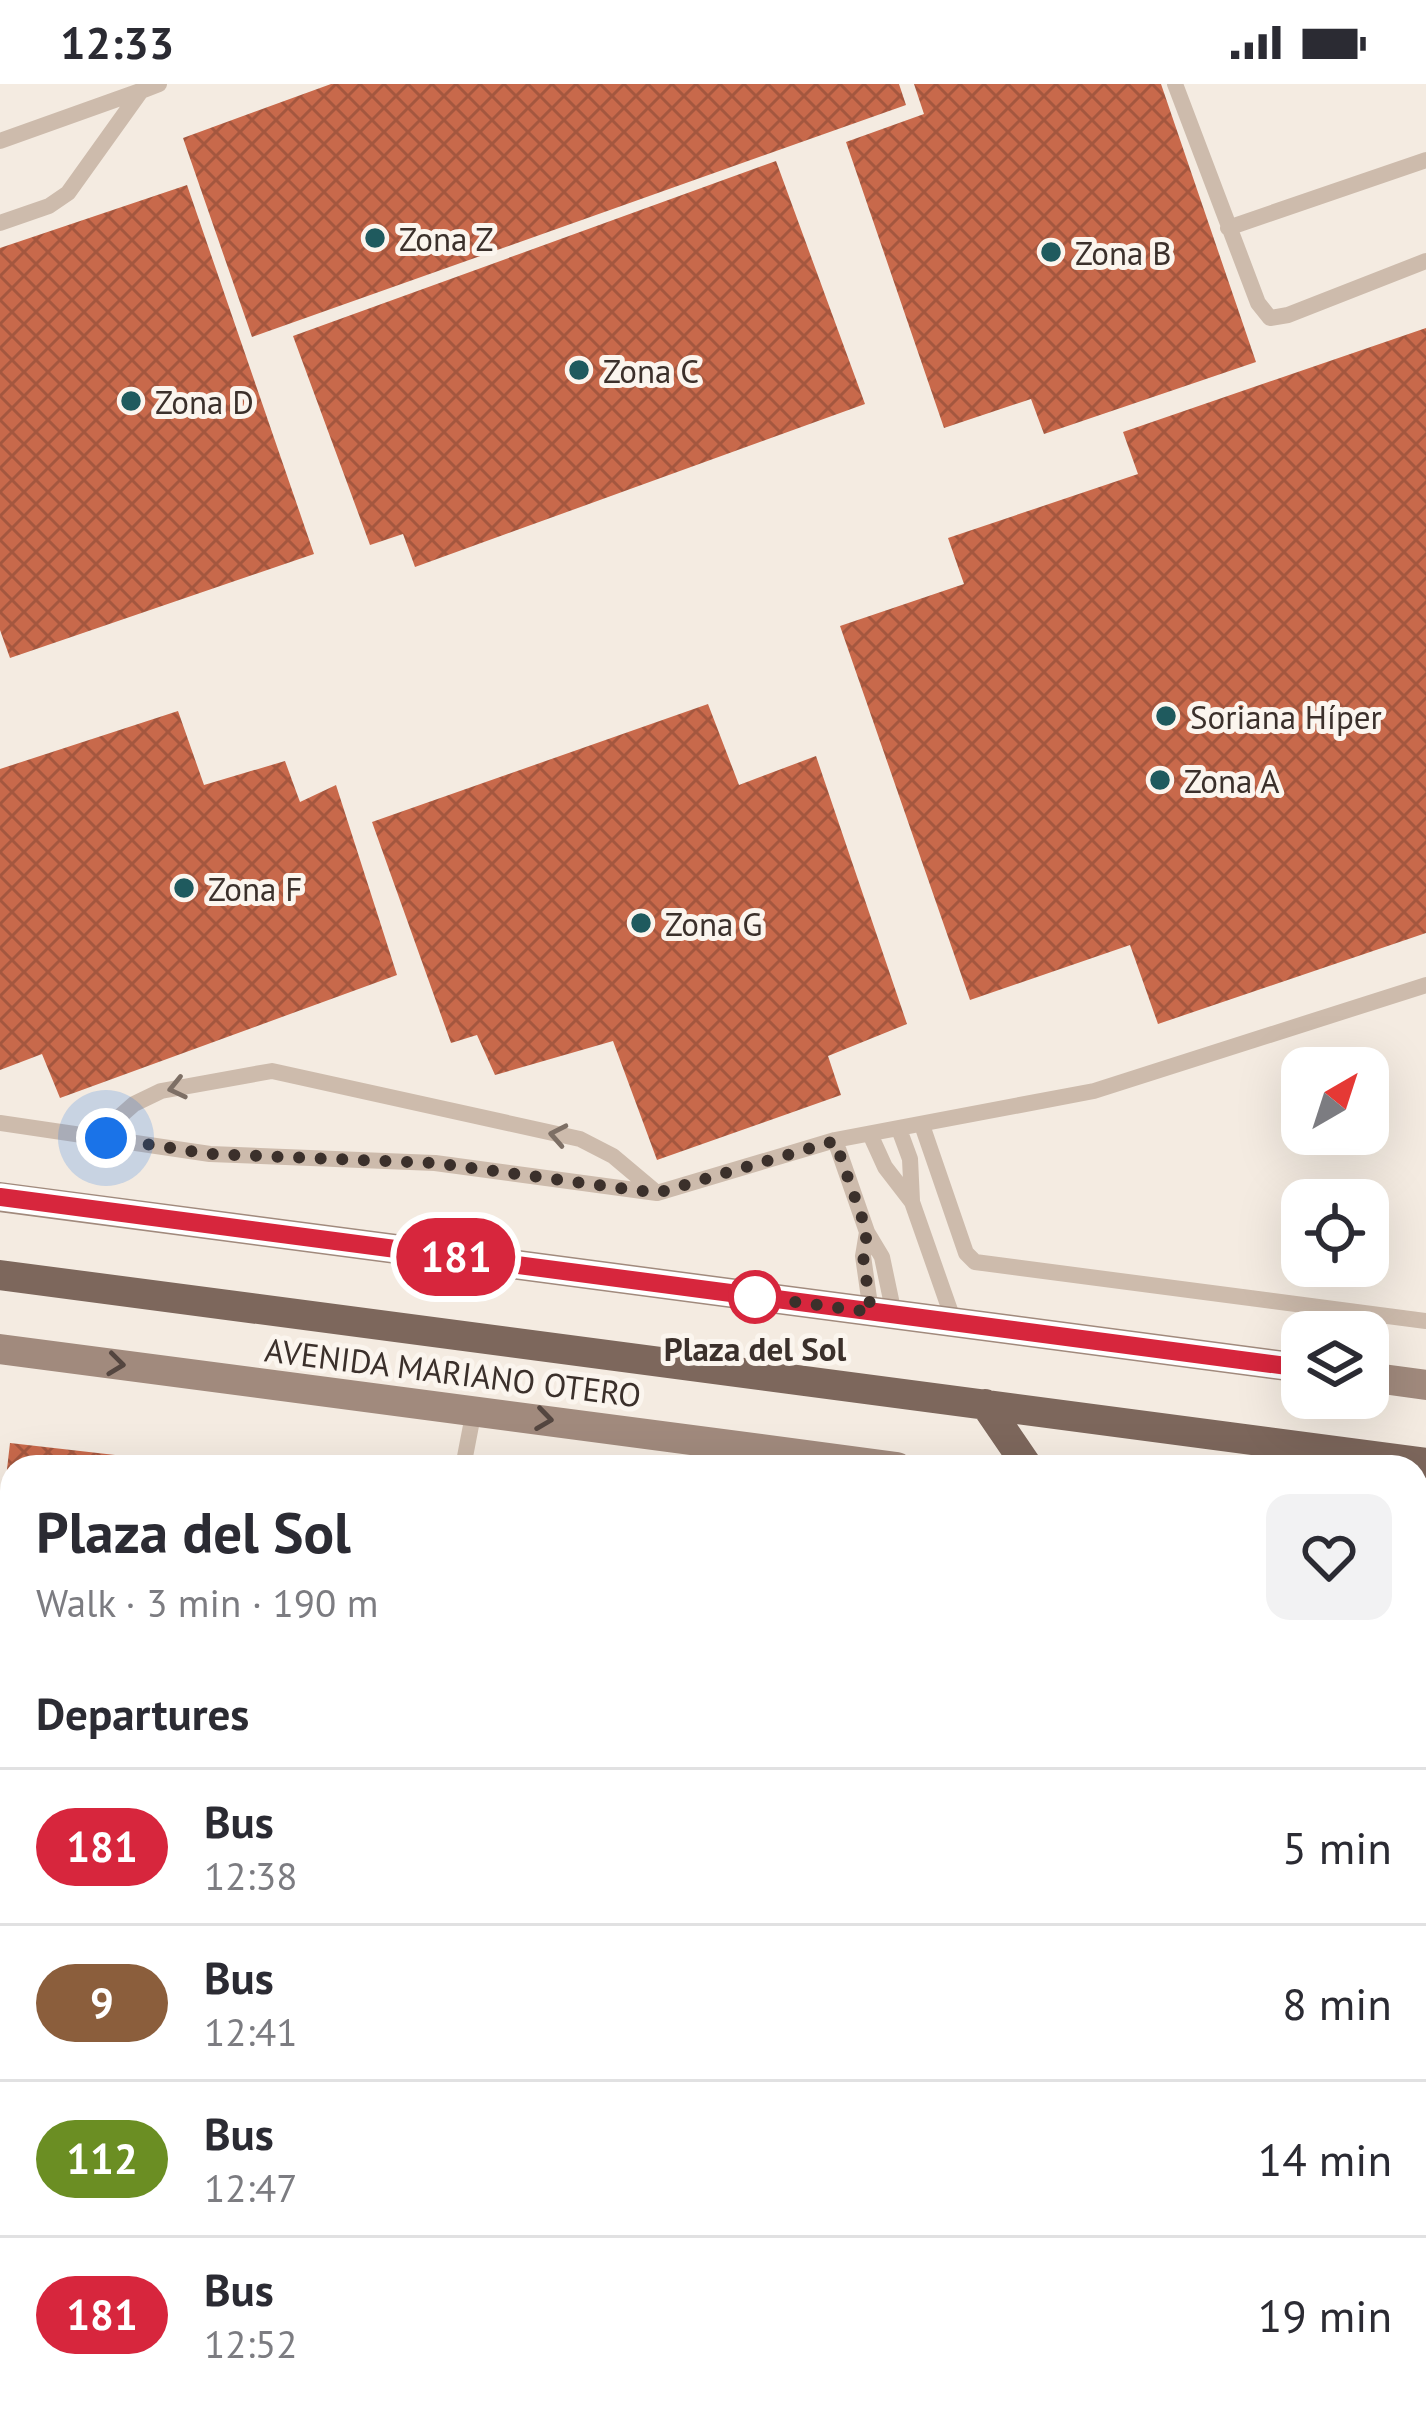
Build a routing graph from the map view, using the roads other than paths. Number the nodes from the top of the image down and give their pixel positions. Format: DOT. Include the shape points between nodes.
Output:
graph roads {
  1 [pos="1175,84"];
  2 [pos="150,87"];
  3 [pos="0,142"];
  4 [pos="1426,160"];
  5 [pos="0,223"];
  6 [pos="1228,228"];
  7 [pos="1426,261"];
  8 [pos="1426,986"];
  9 [pos="0,1123"];
  10 [pos="922,1125"];
  11 [pos="899,1129"];
  12 [pos="870,1134"];
  13 [pos="106,1138"];
  14 [pos="835,1141"];
  15 [pos="657,1193"];
  16 [pos="0,1197"];
  17 [pos="912,1202"];
  18 [pos="0,1275"];
  19 [pos="883,1313"];
  20 [pos="953,1319"];
  21 [pos="1426,1322"];
  22 [pos="0,1349"];
  23 [pos="1281,1365"];
  24 [pos="1389,1380"];
  25 [pos="1426,1384"];
  26 [pos="985,1404"];
  27 [pos="474,1410"];
  28 [pos="465,1455"];
  29 [pos="758,1455"];
  30 [pos="1020,1455"];
  31 [pos="1366,1455"];
  1 -- 6 [label="lane"];
  2 -- 3 [label="lane"];
  2 -- 5 [label="lane" via="68,193"];
  4 -- 6 [label="lane"];
  6 -- 7 [label="lane" via="1270,318"];
  8 -- 10 [label="lane" via="1094,1090"];
  9 -- 13 [label="lane"];
  10 -- 11 [label="lane"];
  10 -- 21 [label="lane" via="975,1262"];
  11 -- 12 [label="lane"];
  11 -- 17 [label="lane"];
  12 -- 14 [label="lane"];
  12 -- 17 [label="lane"];
  13 -- 15 [label="lane" via="210,1154 435,1163"];
  15 -- 13 [label="lane, one-way" via="580,1139 272,1071 161,1091 134,1104"];
  14 -- 15 [label="lane"];
  14 -- 19 [label="lane" via="882,1257"];
  16 -- 19 [label="main road"];
  17 -- 20 [label="lane"];
  18 -- 26 [label="main road, AVENIDA MARIANO OTERO"];
  19 -- 20 [label="main road"];
  20 -- 23 [label="main road"];
  22 -- 27 [label="main road, AVENIDA MARIANO OTERO, one-way"];
  24 -- 25 [label="main road"];
  26 -- 30 [label="main road"];
  26 -- 31 [label="main road, AVENIDA MARIANO OTERO"];
  27 -- 28 [label="lane"];
  27 -- 29 [label="main road, AVENIDA MARIANO OTERO, one-way"];
}
